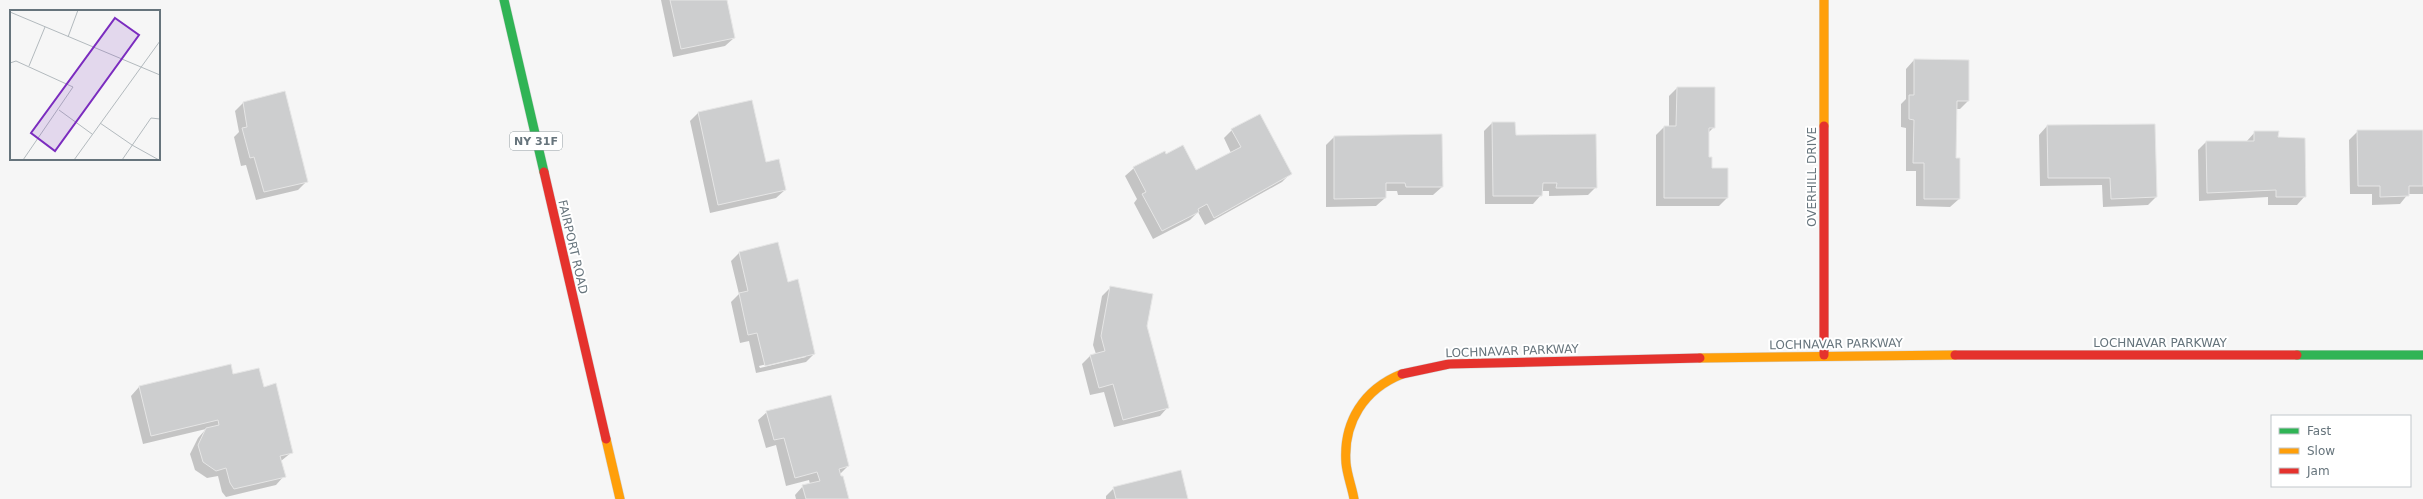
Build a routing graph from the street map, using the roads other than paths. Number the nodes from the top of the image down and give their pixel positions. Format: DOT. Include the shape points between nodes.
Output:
graph roads {
  1 [pos="504,0"];
  2 [pos="1824,0"];
  3 [pos="1824,355"];
  4 [pos="2423,355"];
  5 [pos="620,499"];
  6 [pos="1354,499"];
  1 -- 5 [label="street, FAIRPORT ROAD / NY 31F"];
  2 -- 3 [label="street, OVERHILL DRIVE"];
  3 -- 4 [label="street, LOCHNAVAR PARKWAY"];
  3 -- 6 [label="street, LOCHNAVAR PARKWAY" via="1449,364 1401,374 1381,384 1366,396 1353,415 1346,437 1346,463"];
}
